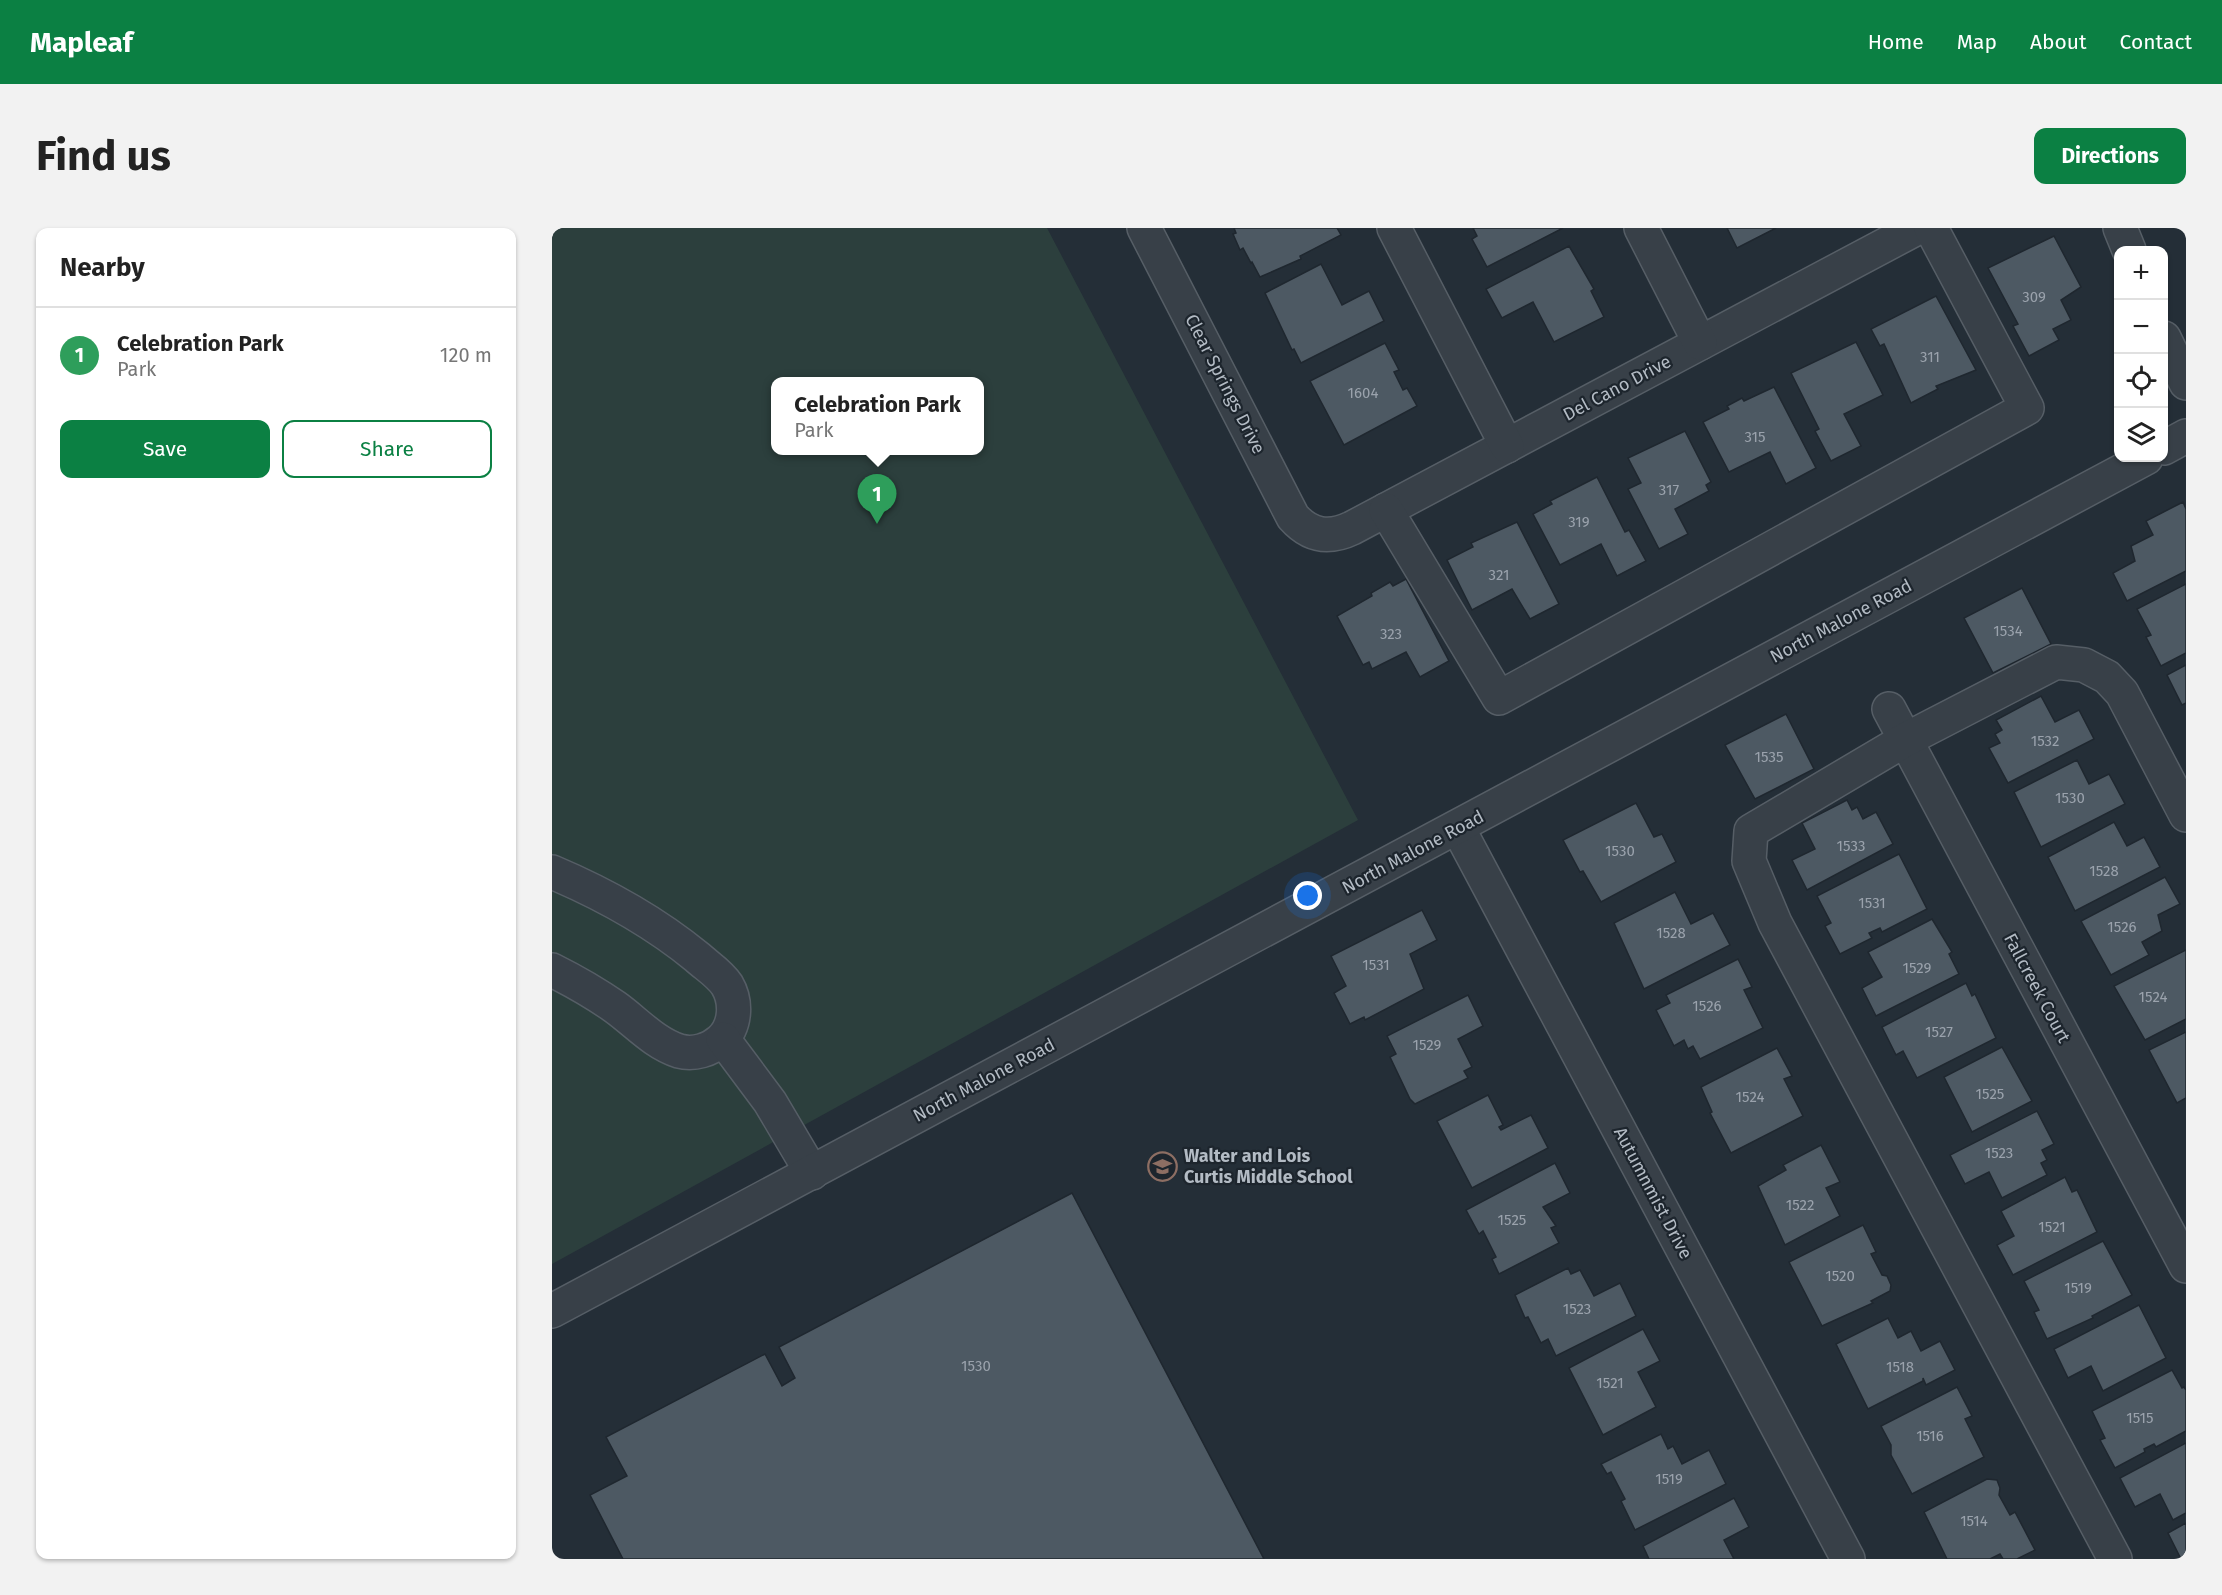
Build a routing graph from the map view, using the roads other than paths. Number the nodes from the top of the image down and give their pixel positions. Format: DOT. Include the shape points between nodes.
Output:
graph roads {
  1 [pos="1144,228"];
  2 [pos="1394,228"];
  3 [pos="1641,228"];
  4 [pos="1931,228"];
  5 [pos="2120,228"];
  6 [pos="1900,232"];
  7 [pos="2127,246"];
  8 [pos="1700,344"];
  9 [pos="2168,348"];
  10 [pos="2186,383"];
  11 [pos="2186,436"];
  12 [pos="2168,445"];
  13 [pos="1507,446"];
  14 [pos="2139,462"];
  15 [pos="1386,510"];
  16 [pos="1314,533"];
  17 [pos="1889,709"];
  18 [pos="1905,740"];
  19 [pos="2186,814"];
  20 [pos="1458,828"];
  21 [pos="552,872"];
  22 [pos="552,970"];
  23 [pos="723,1039"];
  24 [pos="812,1173"];
  25 [pos="2186,1266"];
  26 [pos="552,1311"];
  27 [pos="1848,1559"];
  28 [pos="2115,1559"];
  1 -- 16 [label="street, Clear Springs Drive" via="1293,517"];
  2 -- 13 [label="street"];
  3 -- 8 [label="street"];
  4 -- 15 [label="street" via="2027,408 1499,698"];
  5 -- 7 [label="street"];
  6 -- 8 [label="street, Del Cano Drive"];
  8 -- 13 [label="street, Del Cano Drive"];
  9 -- 10 [label="street"];
  11 -- 12 [label="street"];
  13 -- 15 [label="street, Del Cano Drive"];
  14 -- 20 [label="street, North Malone Road"];
  15 -- 16 [label="street, Del Cano Drive" via="1340,534"];
  17 -- 18 [label="street, Fallcreek Court"];
  18 -- 19 [label="street" via="2056,662 2084,665 2107,676 2122,693"];
  18 -- 25 [label="street, Fallcreek Court"];
  18 -- 28 [label="street" via="1751,831 1749,861 1774,923"];
  20 -- 24 [label="street, North Malone Road"];
  20 -- 27 [label="street, Autumnmist Drive"];
  21 -- 23 [label="street" via="632,911 715,972 726,983 734,1012"];
  22 -- 23 [label="street" via="681,1052 710,1048"];
  23 -- 24 [label="street" via="770,1102"];
  24 -- 26 [label="street, North Malone Road"];
}
